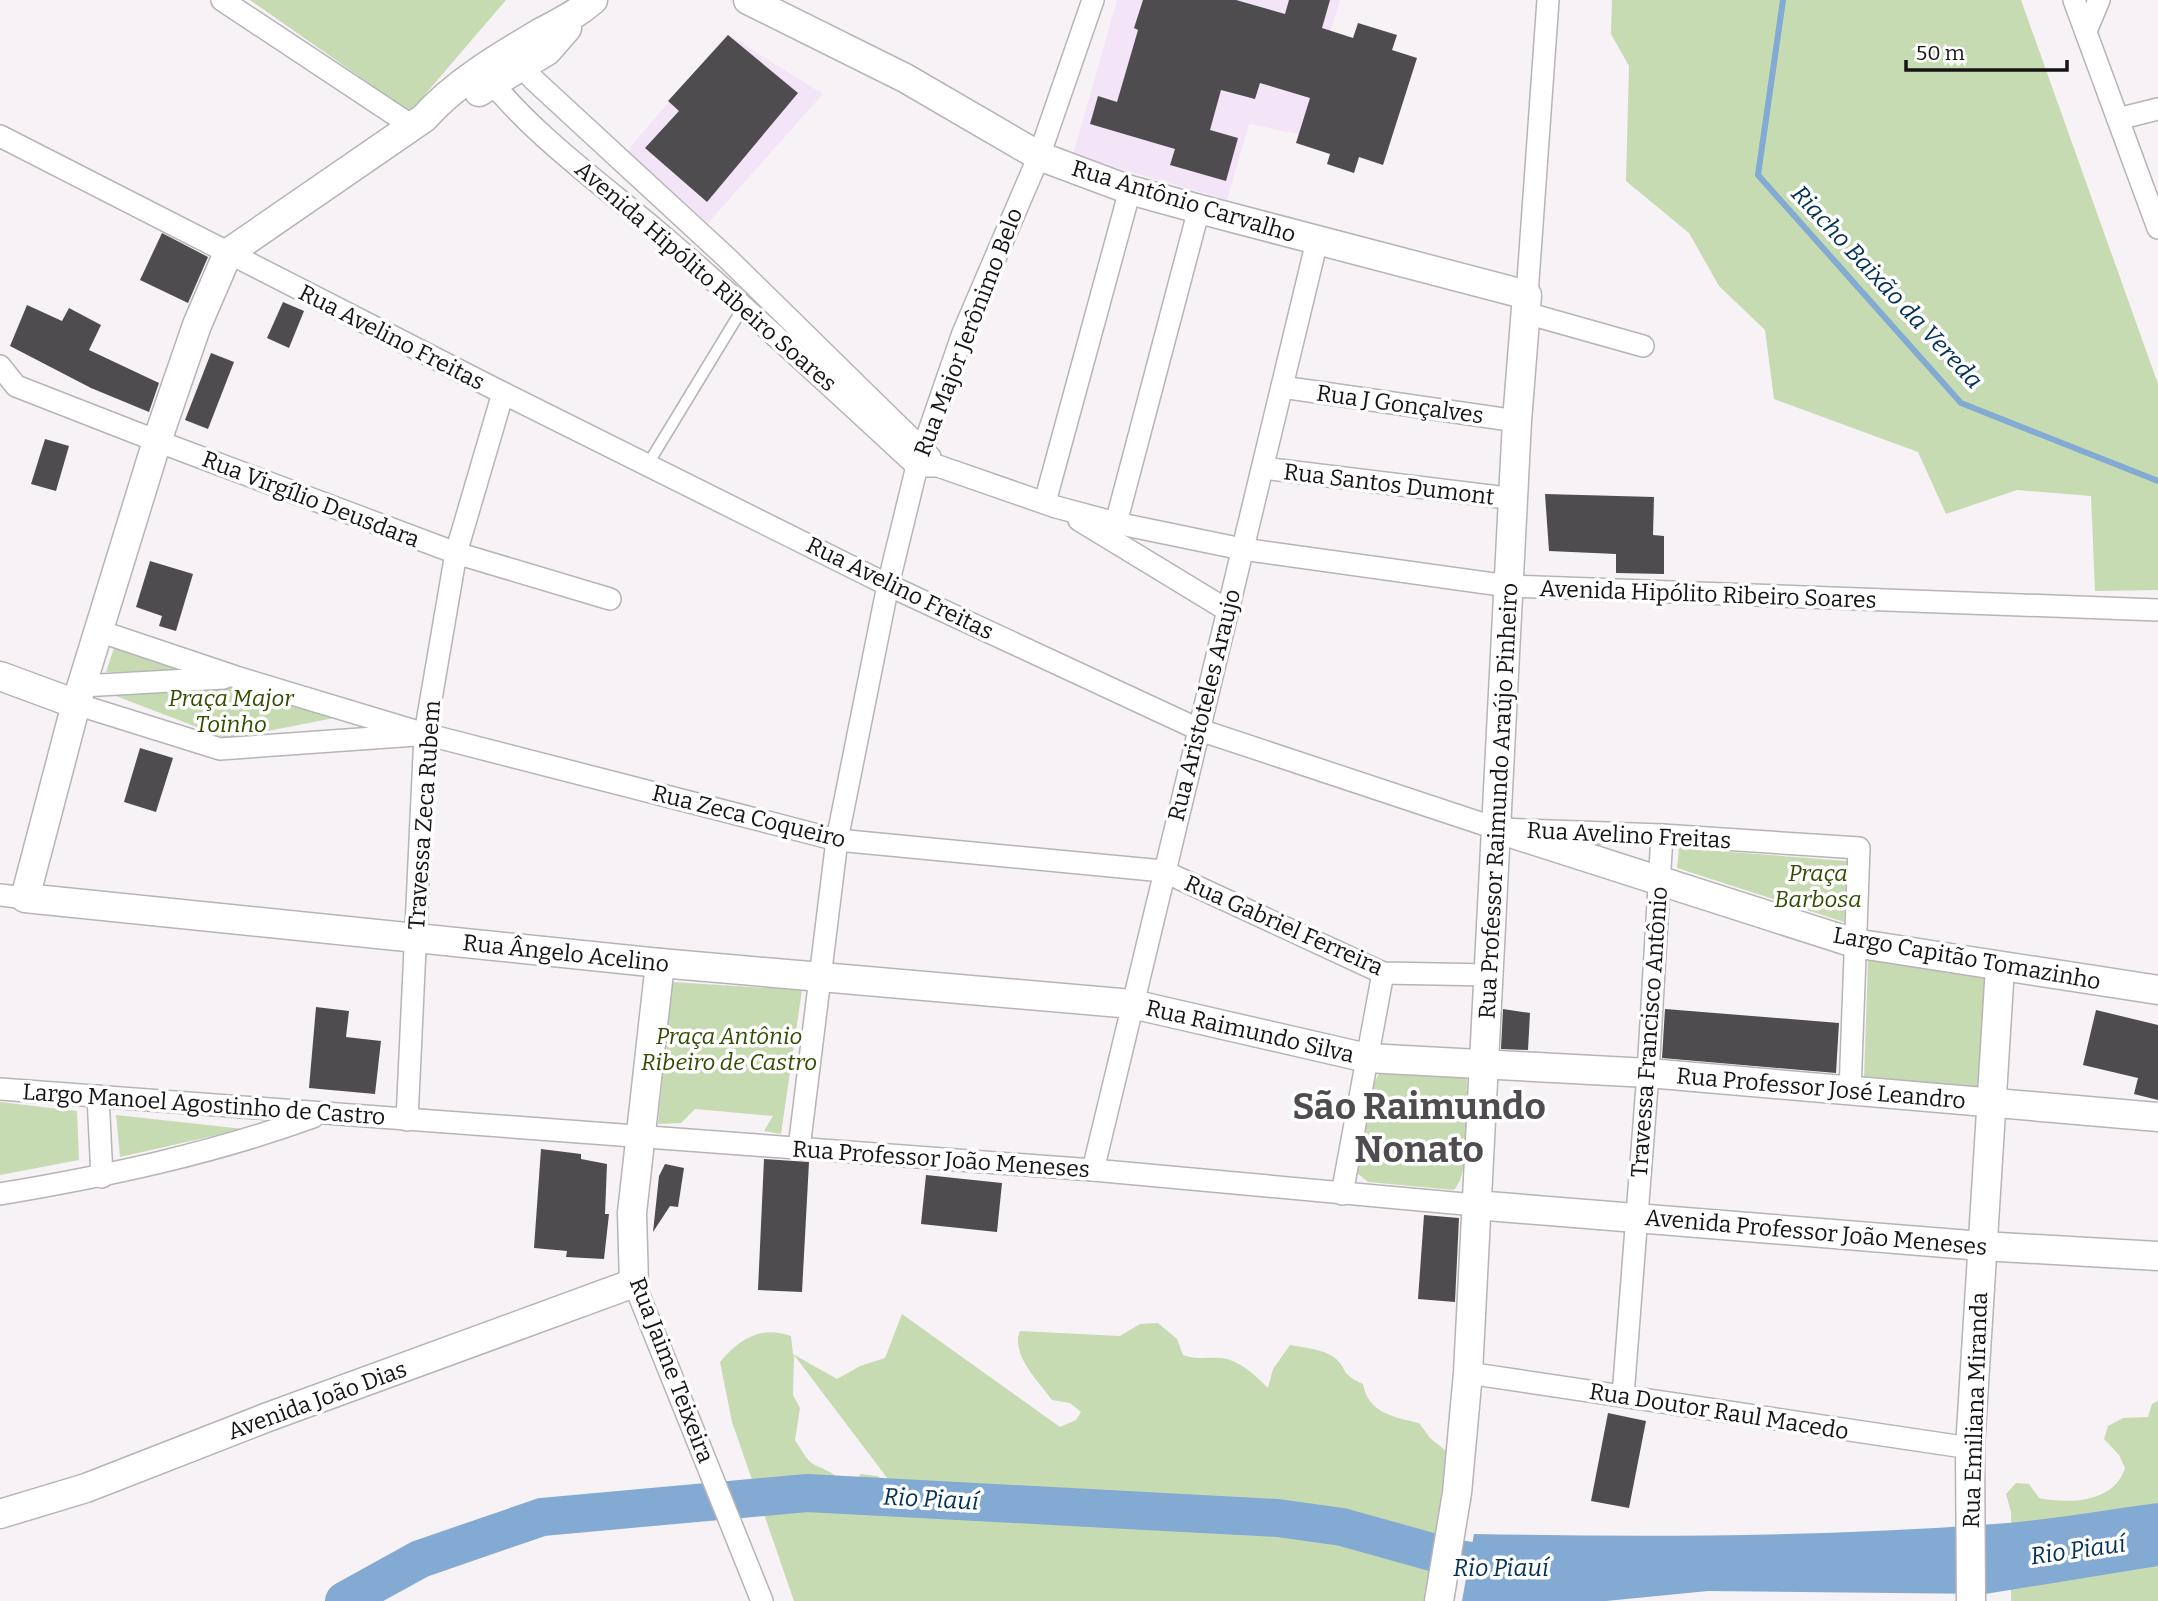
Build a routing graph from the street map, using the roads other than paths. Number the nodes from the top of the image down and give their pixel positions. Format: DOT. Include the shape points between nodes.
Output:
graph roads {
  1 [pos="222,0"];
  2 [pos="748,0"];
  3 [pos="1093,0"];
  4 [pos="1548,0"];
  5 [pos="2074,0"];
  6 [pos="2099,0"];
  7 [pos="584,8"];
  8 [pos="2086,31"];
  9 [pos="516,60"];
  10 [pos="488,78"];
  11 [pos="2158,109"];
  12 [pos="2118,119"];
  13 [pos="418,122"];
  14 [pos="0,136"];
  15 [pos="1039,156"];
  16 [pos="1130,190"];
  17 [pos="1199,209"];
  18 [pos="2158,228"];
  19 [pos="1317,241"];
  20 [pos="228,253"];
  21 [pos="726,257"];
  22 [pos="708,275"];
  23 [pos="1526,304"];
  24 [pos="744,306"];
  25 [pos="1643,346"];
  26 [pos="0,366"];
  27 [pos="8,387"];
  28 [pos="1282,387"];
  29 [pos="503,393"];
  30 [pos="1517,421"];
  31 [pos="157,441"];
  32 [pos="926,460"];
  33 [pos="648,464"];
  34 [pos="1263,468"];
  35 [pos="1515,499"];
  36 [pos="1050,504"];
  37 [pos="1116,523"];
  38 [pos="1242,548"];
  39 [pos="456,553"];
  40 [pos="888,585"];
  41 [pos="1508,586"];
  42 [pos="610,599"];
  43 [pos="1227,610"];
  44 [pos="2158,610"];
  45 [pos="99,631"];
  46 [pos="0,676"];
  47 [pos="236,677"];
  48 [pos="79,695"];
  49 [pos="1200,730"];
  50 [pos="425,734"];
  51 [pos="1498,829"];
  52 [pos="1662,835"];
  53 [pos="836,840"];
  54 [pos="1163,871"];
  55 [pos="1658,878"];
  56 [pos="12,896"];
  57 [pos="415,937"];
  58 [pos="1854,943"];
  59 [pos="660,962"];
  60 [pos="2000,967"];
  61 [pos="1383,973"];
  62 [pos="1490,975"];
  63 [pos="818,977"];
  64 [pos="2158,990"];
  65 [pos="1132,1004"];
  66 [pos="1367,1058"];
  67 [pos="1483,1065"];
  68 [pos="1648,1073"];
  69 [pos="0,1089"];
  70 [pos="1850,1091"];
  71 [pos="99,1096"];
  72 [pos="1990,1102"];
  73 [pos="321,1114"];
  74 [pos="2158,1117"];
  75 [pos="407,1120"];
  76 [pos="640,1135"];
  77 [pos="799,1148"];
  78 [pos="1093,1170"];
  79 [pos="102,1177"];
  80 [pos="0,1194"];
  81 [pos="1342,1194"];
  82 [pos="1475,1205"];
  83 [pos="1637,1217"];
  84 [pos="1982,1246"];
  85 [pos="2158,1256"];
  86 [pos="634,1283"];
  87 [pos="1468,1373"];
  88 [pos="1623,1396"];
  89 [pos="1970,1448"];
  90 [pos="0,1514"];
  91 [pos="762,1601"];
  92 [pos="1439,1601"];
  93 [pos="1971,1601"];
  1 -- 13 [label="street"];
  2 -- 15 [label="main road, Rua Antônio Carvalho" via="905,78"];
  3 -- 15 [label="street, Rua Major Jerônimo Belo"];
  4 -- 23 [label="street, Rua Professor Raimundo Araújo Pinheiro"];
  5 -- 8 [label="street"];
  6 -- 8 [label="street"];
  7 -- 9 [label="main road" via="559,40"];
  8 -- 12 [label="street"];
  9 -- 10 [label="main road"];
  9 -- 21 [label="street, Avenida Hipólito Ribeiro Soares"];
  10 -- 13 [label="main road" via="449,108"];
  10 -- 22 [label="street, Avenida Hipólito Ribeiro Soares" via="551,140"];
  11 -- 12 [label="street"];
  12 -- 18 [label="street"];
  13 -- 20 [label="main road"];
  14 -- 20 [label="street, Rua Avelino Freitas"];
  15 -- 16 [label="main road, Rua Antônio Carvalho"];
  15 -- 32 [label="street, Rua Major Jerônimo Belo" via="963,332"];
  16 -- 17 [label="main road, Rua Antônio Carvalho"];
  16 -- 36 [label="street"];
  17 -- 19 [label="main road, Rua Antônio Carvalho"];
  17 -- 37 [label="street"];
  19 -- 23 [label="main road, Rua Antônio Carvalho"];
  19 -- 28 [label="street, Rua Aristoteles Araujo"];
  20 -- 29 [label="street, Rua Avelino Freitas"];
  20 -- 31 [label="main road" via="197,325"];
  21 -- 22 [label="street"];
  21 -- 32 [label="street, Avenida Hipólito Ribeiro Soares"];
  22 -- 24 [label="street, Avenida Hipólito Ribeiro Soares"];
  23 -- 25 [label="street, Rua Antônio Carvalho"];
  23 -- 30 [label="main road, Rua Professor Raimundo Araújo Pinheiro"];
  24 -- 32 [label="street, Avenida Hipólito Ribeiro Soares"];
  24 -- 33 [label="lane"];
  26 -- 27 [label="street, Rua Virgílio Deusdara"];
  27 -- 31 [label="street, Rua Virgílio Deusdara"];
  28 -- 30 [label="street, Rua J Gonçalves"];
  28 -- 34 [label="street, Rua Aristoteles Araujo"];
  29 -- 33 [label="street, Rua Avelino Freitas"];
  29 -- 39 [label="street, Travessa Zeca Rubem"];
  30 -- 35 [label="main road, Rua Professor Raimundo Araújo Pinheiro"];
  31 -- 39 [label="street, Rua Virgílio Deusdara"];
  31 -- 45 [label="main road"];
  32 -- 36 [label="street, Avenida Hipólito Ribeiro Soares"];
  32 -- 40 [label="street, Rua Major Jerônimo Belo"];
  33 -- 40 [label="street, Rua Avelino Freitas"];
  34 -- 35 [label="street, Rua Santos Dumont"];
  34 -- 38 [label="street, Rua Aristoteles Araujo"];
  35 -- 41 [label="main road, Rua Professor Raimundo Araújo Pinheiro"];
  36 -- 37 [label="street, Avenida Hipólito Ribeiro Soares"];
  36 -- 43 [label="street, Avenida Hipólito Ribeiro Soares"];
  37 -- 38 [label="street, Avenida Hipólito Ribeiro Soares"];
  38 -- 41 [label="street, Avenida Hipólito Ribeiro Soares"];
  38 -- 43 [label="street, Rua Aristoteles Araujo"];
  39 -- 42 [label="street, Rua Virgílio Deusdara"];
  39 -- 50 [label="street, Travessa Zeca Rubem"];
  40 -- 49 [label="street, Rua Avelino Freitas"];
  40 -- 53 [label="street, Rua Major Jerônimo Belo"];
  41 -- 44 [label="street, Avenida Hipólito Ribeiro Soares"];
  41 -- 51 [label="main road, Rua Professor Raimundo Araújo Pinheiro"];
  43 -- 49 [label="street, Rua Aristoteles Araujo"];
  45 -- 47 [label="street"];
  45 -- 48 [label="main road"];
  46 -- 48 [label="main road"];
  47 -- 48 [label="street"];
  47 -- 50 [label="street"];
  48 -- 50 [label="street" via="220,749"];
  48 -- 56 [label="main road"];
  49 -- 51 [label="street, Rua Avelino Freitas"];
  49 -- 54 [label="street, Rua Aristoteles Araujo"];
  50 -- 53 [label="street, Rua Zeca Coqueiro"];
  50 -- 57 [label="street, Travessa Zeca Rubem"];
  51 -- 52 [label="street, Rua Avelino Freitas"];
  51 -- 55 [label="main road, Largo Capitão Tomazinho"];
  51 -- 62 [label="main road, Rua Professor Raimundo Araújo Pinheiro"];
  52 -- 55 [label="street, Travessa Francisco Antônio"];
  52 -- 58 [label="street, Rua Avelino Freitas" via="1859,848"];
  53 -- 54 [label="street, Rua Zeca Coqueiro"];
  53 -- 63 [label="street, Rua Major Jerônimo Belo"];
  54 -- 61 [label="street, Rua Gabriel Ferreira"];
  54 -- 65 [label="street, Rua Aristoteles Araujo"];
  55 -- 58 [label="main road, Largo Capitão Tomazinho"];
  55 -- 68 [label="street, Travessa Francisco Antônio"];
  56 -- 57 [label="main road, Rua Ângelo Acelino"];
  57 -- 59 [label="main road, Rua Ângelo Acelino"];
  57 -- 75 [label="street, Travessa Zeca Rubem"];
  58 -- 60 [label="main road, Largo Capitão Tomazinho"];
  58 -- 70 [label="street"];
  59 -- 63 [label="main road, Rua Ângelo Acelino"];
  59 -- 76 [label="main road, Rua Jaime Teixeira"];
  60 -- 64 [label="main road, Largo Capitão Tomazinho"];
  60 -- 72 [label="main road, Rua Emiliana Miranda"];
  61 -- 62 [label="street, Rua Gabriel Ferreira"];
  61 -- 66 [label="street"];
  62 -- 67 [label="main road, Rua Professor Raimundo Araújo Pinheiro"];
  63 -- 65 [label="main road, Rua Ângelo Acelino"];
  63 -- 77 [label="street, Rua Major Jerônimo Belo"];
  65 -- 66 [label="main road, Rua Raimundo Silva"];
  65 -- 78 [label="street, Rua Aristoteles Araujo"];
  66 -- 67 [label="main road, Rua Raimundo Silva"];
  66 -- 81 [label="street"];
  67 -- 68 [label="main road, Rua Professor José Leandro"];
  67 -- 82 [label="main road, Rua Professor Raimundo Araújo Pinheiro"];
  68 -- 70 [label="main road, Rua Professor José Leandro"];
  68 -- 83 [label="street, Travessa Francisco Antônio"];
  69 -- 71 [label="street, Largo Manoel Agostinho de Castro"];
  70 -- 72 [label="main road, Rua Professor José Leandro"];
  71 -- 73 [label="street, Largo Manoel Agostinho de Castro"];
  71 -- 79 [label="street"];
  72 -- 74 [label="main road, Rua Professor José Leandro"];
  72 -- 84 [label="main road, Rua Emiliana Miranda"];
  73 -- 75 [label="street, Largo Manoel Agostinho de Castro"];
  73 -- 79 [label="street" via="248,1141"];
  75 -- 76 [label="street, Rua Professor João Meneses"];
  76 -- 77 [label="street, Rua Professor João Meneses"];
  76 -- 86 [label="main road, Rua Jaime Teixeira" via="632,1213"];
  77 -- 78 [label="street, Rua Professor João Meneses"];
  78 -- 81 [label="street, Rua Professor João Meneses"];
  79 -- 80 [label="street"];
  81 -- 82 [label="street, Rua Professor João Meneses"];
  82 -- 83 [label="main road, Avenida Professor João Meneses"];
  82 -- 87 [label="main road, Rua Professor Raimundo Araújo Pinheiro"];
  83 -- 84 [label="main road, Avenida Professor João Meneses"];
  83 -- 88 [label="street, Travessa Francisco Antônio"];
  84 -- 85 [label="main road, Avenida Professor João Meneses"];
  84 -- 89 [label="main road, Rua Emiliana Miranda"];
  86 -- 90 [label="main road, Avenida João Dias" via="86,1488"];
  86 -- 91 [label="street, Rua Jaime Teixeira"];
  87 -- 88 [label="street, Rua Doutor Raul Macedo"];
  87 -- 92 [label="main road, Rua Professor Raimundo Araújo Pinheiro" via="1457,1493"];
  88 -- 89 [label="street, Rua Doutor Raul Macedo"];
  89 -- 93 [label="main road, Rua Emiliana Miranda"];
}
